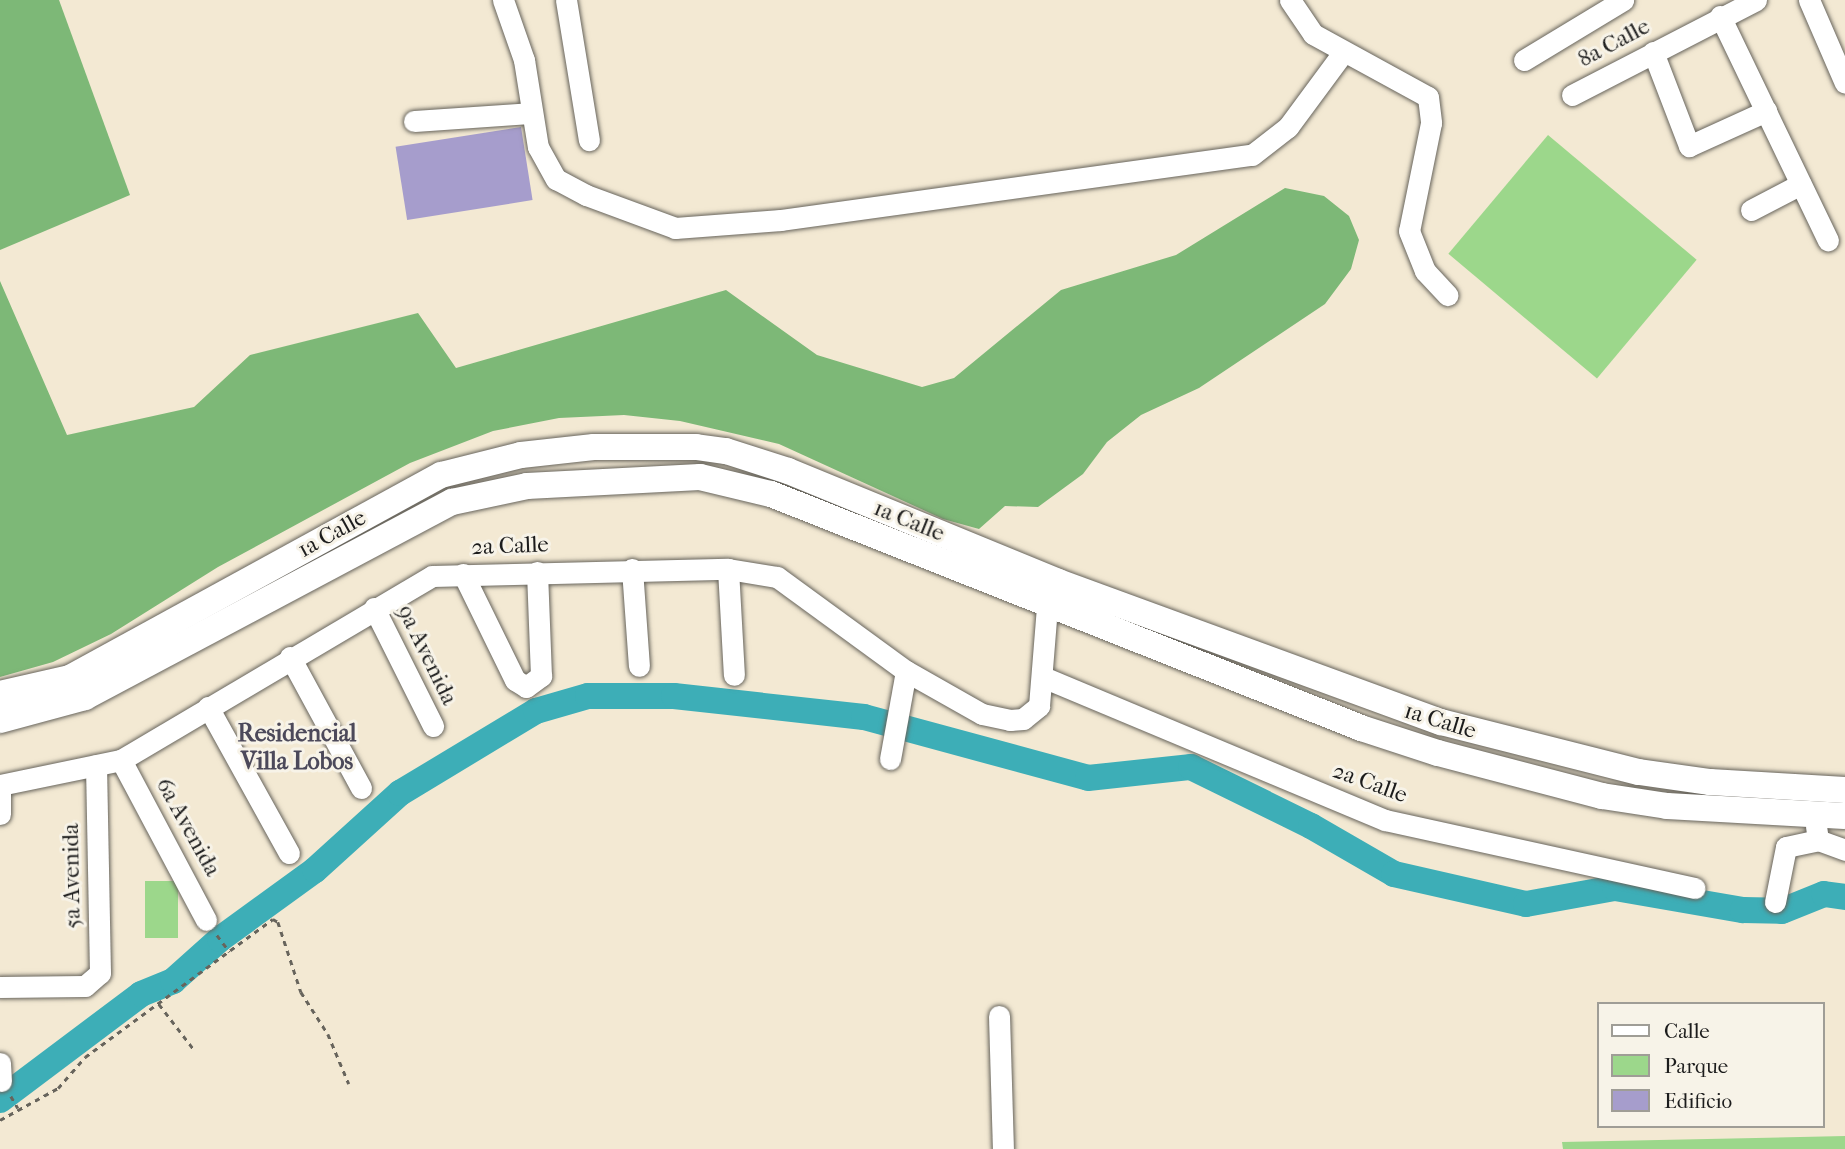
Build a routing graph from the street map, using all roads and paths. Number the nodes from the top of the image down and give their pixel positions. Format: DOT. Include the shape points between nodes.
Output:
graph roads {
  1 [pos="503,0"];
  2 [pos="566,0"];
  3 [pos="1290,0"];
  4 [pos="1623,0"];
  5 [pos="1756,0"];
  6 [pos="1808,0"];
  7 [pos="1720,16"];
  8 [pos="1653,52"];
  9 [pos="1342,54"];
  10 [pos="1524,60"];
  11 [pos="1845,83"];
  12 [pos="1572,94"];
  13 [pos="1766,111"];
  14 [pos="530,113"];
  15 [pos="414,121"];
  16 [pos="589,140"];
  17 [pos="1801,184"];
  18 [pos="1751,211"];
  19 [pos="1828,240"];
  20 [pos="1447,295"];
  21 [pos="632,569"];
  22 [pos="728,569"];
  23 [pos="537,572"];
  24 [pos="463,574"];
  25 [pos="1047,606"];
  26 [pos="374,608"];
  27 [pos="290,657"];
  28 [pos="639,666"];
  29 [pos="906,671"];
  30 [pos="734,675"];
  31 [pos="1043,677"];
  32 [pos="0,694"];
  33 [pos="208,707"];
  34 [pos="0,720"];
  35 [pos="433,726"];
  36 [pos="890,759"];
  37 [pos="121,760"];
  38 [pos="96,765"];
  39 [pos="0,785"];
  40 [pos="361,788"];
  41 [pos="1845,790"];
  42 [pos="1815,813"];
  43 [pos="0,814"];
  44 [pos="1845,816"];
  45 [pos="1818,840"];
  46 [pos="1845,850"];
  47 [pos="289,853"];
  48 [pos="1695,888"];
  49 [pos="1775,902"];
  50 [pos="209,925"];
  51 [pos="230,952"];
  52 [pos="0,987"];
  53 [pos="159,1004"];
  54 [pos="999,1016"];
  55 [pos="195,1051"];
  56 [pos="0,1063"];
  57 [pos="1,1081"];
  58 [pos="349,1084"];
  59 [pos="13,1100"];
  60 [pos="19,1108"];
  61 [pos="0,1120"];
  62 [pos="1003,1149"];
  1 -- 14 [label="street" via="524,60"];
  2 -- 16 [label="street"];
  3 -- 9 [label="street" via="1313,34"];
  4 -- 10 [label="street"];
  5 -- 7 [label="street, 8a Calle"];
  6 -- 11 [label="street"];
  7 -- 8 [label="street, 8a Calle"];
  7 -- 13 [label="street"];
  8 -- 12 [label="street, 8a Calle"];
  8 -- 13 [label="street" via="1689,146"];
  9 -- 14 [label="street" via="1288,127 1252,155 711,228 676,228 586,195 556,178 538,147"];
  9 -- 20 [label="street" via="1428,97 1431,123 1409,231 1424,271"];
  13 -- 17 [label="street"];
  14 -- 15 [label="street"];
  17 -- 18 [label="street"];
  17 -- 19 [label="street"];
  21 -- 22 [label="street, 2a Calle"];
  21 -- 23 [label="street, 2a Calle"];
  21 -- 28 [label="street"];
  22 -- 29 [label="street, 2a Calle" via="777,577"];
  22 -- 30 [label="street"];
  23 -- 24 [label="street, 2a Calle"];
  23 -- 24 [label="street" via="541,676 529,686 515,680"];
  24 -- 26 [label="street, 2a Calle" via="432,576"];
  25 -- 31 [label="street"];
  25 -- 34 [label="main road, 1a Calle" via="803,506 720,478 527,486 474,495 428,513 94,692 55,708"];
  25 -- 42 [label="main road, 1a Calle" via="1361,728 1486,767 1667,806"];
  26 -- 27 [label="street, 2a Calle"];
  26 -- 35 [label="street, 9a Avenida"];
  27 -- 33 [label="street, 2a Calle"];
  27 -- 40 [label="street"];
  29 -- 31 [label="street, 2a Calle" via="982,714 1010,720 1029,715 1039,706"];
  29 -- 36 [label="street"];
  31 -- 48 [label="street, 2a Calle" via="1385,820"];
  32 -- 41 [label="main road, 1a Calle" via="70,678 441,475 521,455 583,448 696,447 726,451 788,471 1058,582 1441,722 1639,772 1710,782"];
  33 -- 37 [label="street, 2a Calle"];
  33 -- 47 [label="street"];
  37 -- 38 [label="street, 2a Calle"];
  37 -- 50 [label="street, 6a Avenida"];
  38 -- 39 [label="street, 2a Calle"];
  38 -- 52 [label="street, 5a Avenida" via="100,973 93,983"];
  39 -- 43 [label="street"];
  42 -- 44 [label="main road, 1a Calle"];
  42 -- 45 [label="street"];
  45 -- 46 [label="street"];
  45 -- 49 [label="street" via="1786,847"];
  50 -- 51 [label="path"];
  51 -- 53 [label="path"];
  51 -- 58 [label="path" via="273,919 278,922 302,992 328,1034"];
  53 -- 55 [label="path"];
  53 -- 60 [label="path" via="85,1057 58,1088"];
  54 -- 62 [label="street"];
  56 -- 57 [label="street"];
  59 -- 60 [label="path"];
  60 -- 61 [label="path"];
}
